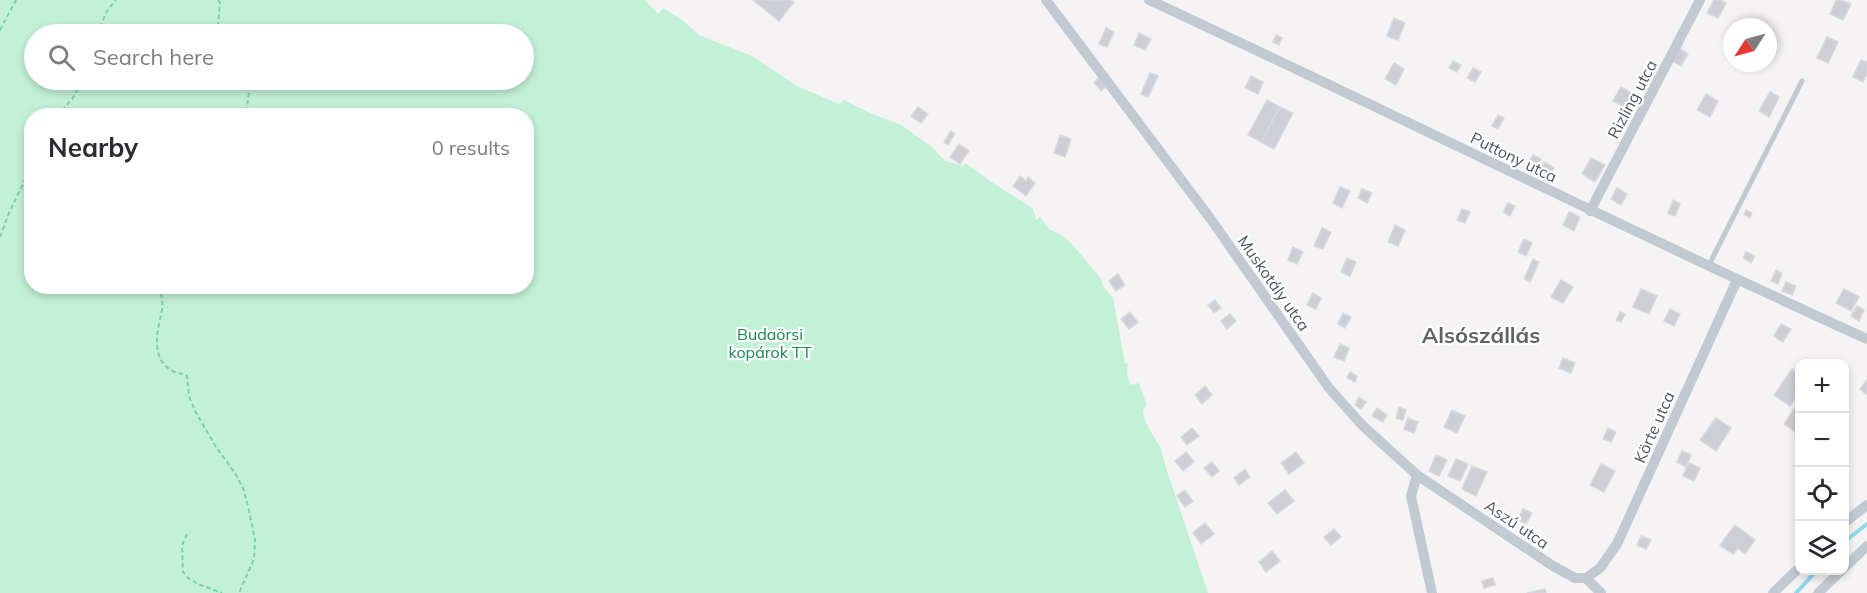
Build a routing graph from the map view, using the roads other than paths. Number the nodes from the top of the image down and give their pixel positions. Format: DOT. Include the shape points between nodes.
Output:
graph roads {
  1 [pos="1046,0"];
  2 [pos="1149,0"];
  3 [pos="1700,0"];
  4 [pos="1802,81"];
  5 [pos="1590,211"];
  6 [pos="1708,267"];
  7 [pos="1737,280"];
  8 [pos="1867,339"];
  9 [pos="1417,475"];
  10 [pos="1867,505"];
  11 [pos="1847,521"];
  12 [pos="1867,546"];
  13 [pos="1849,563"];
  14 [pos="1795,572"];
  15 [pos="1837,575"];
  16 [pos="1586,578"];
  17 [pos="1431,593"];
  18 [pos="1601,593"];
  19 [pos="1773,593"];
  20 [pos="1818,593"];
  1 -- 9 [label="street, Muskotály utca" via="1210,218 1329,388 1363,426"];
  2 -- 5 [label="street, Puttony utca"];
  3 -- 5 [label="street, Rizling utca"];
  4 -- 6 [label="lane"];
  5 -- 6 [label="street, Puttony utca"];
  6 -- 7 [label="street, Puttony utca"];
  7 -- 8 [label="street, Puttony utca"];
  7 -- 16 [label="street, Körte utca" via="1617,544 1600,568"];
  9 -- 16 [label="street, Aszú utca" via="1553,566 1575,578"];
  9 -- 17 [label="street" via="1411,496"];
  10 -- 11 [label="street"];
  12 -- 13 [label="street"];
  14 -- 19 [label="street"];
  15 -- 20 [label="street"];
  16 -- 18 [label="street, Aszú utca"];
}
